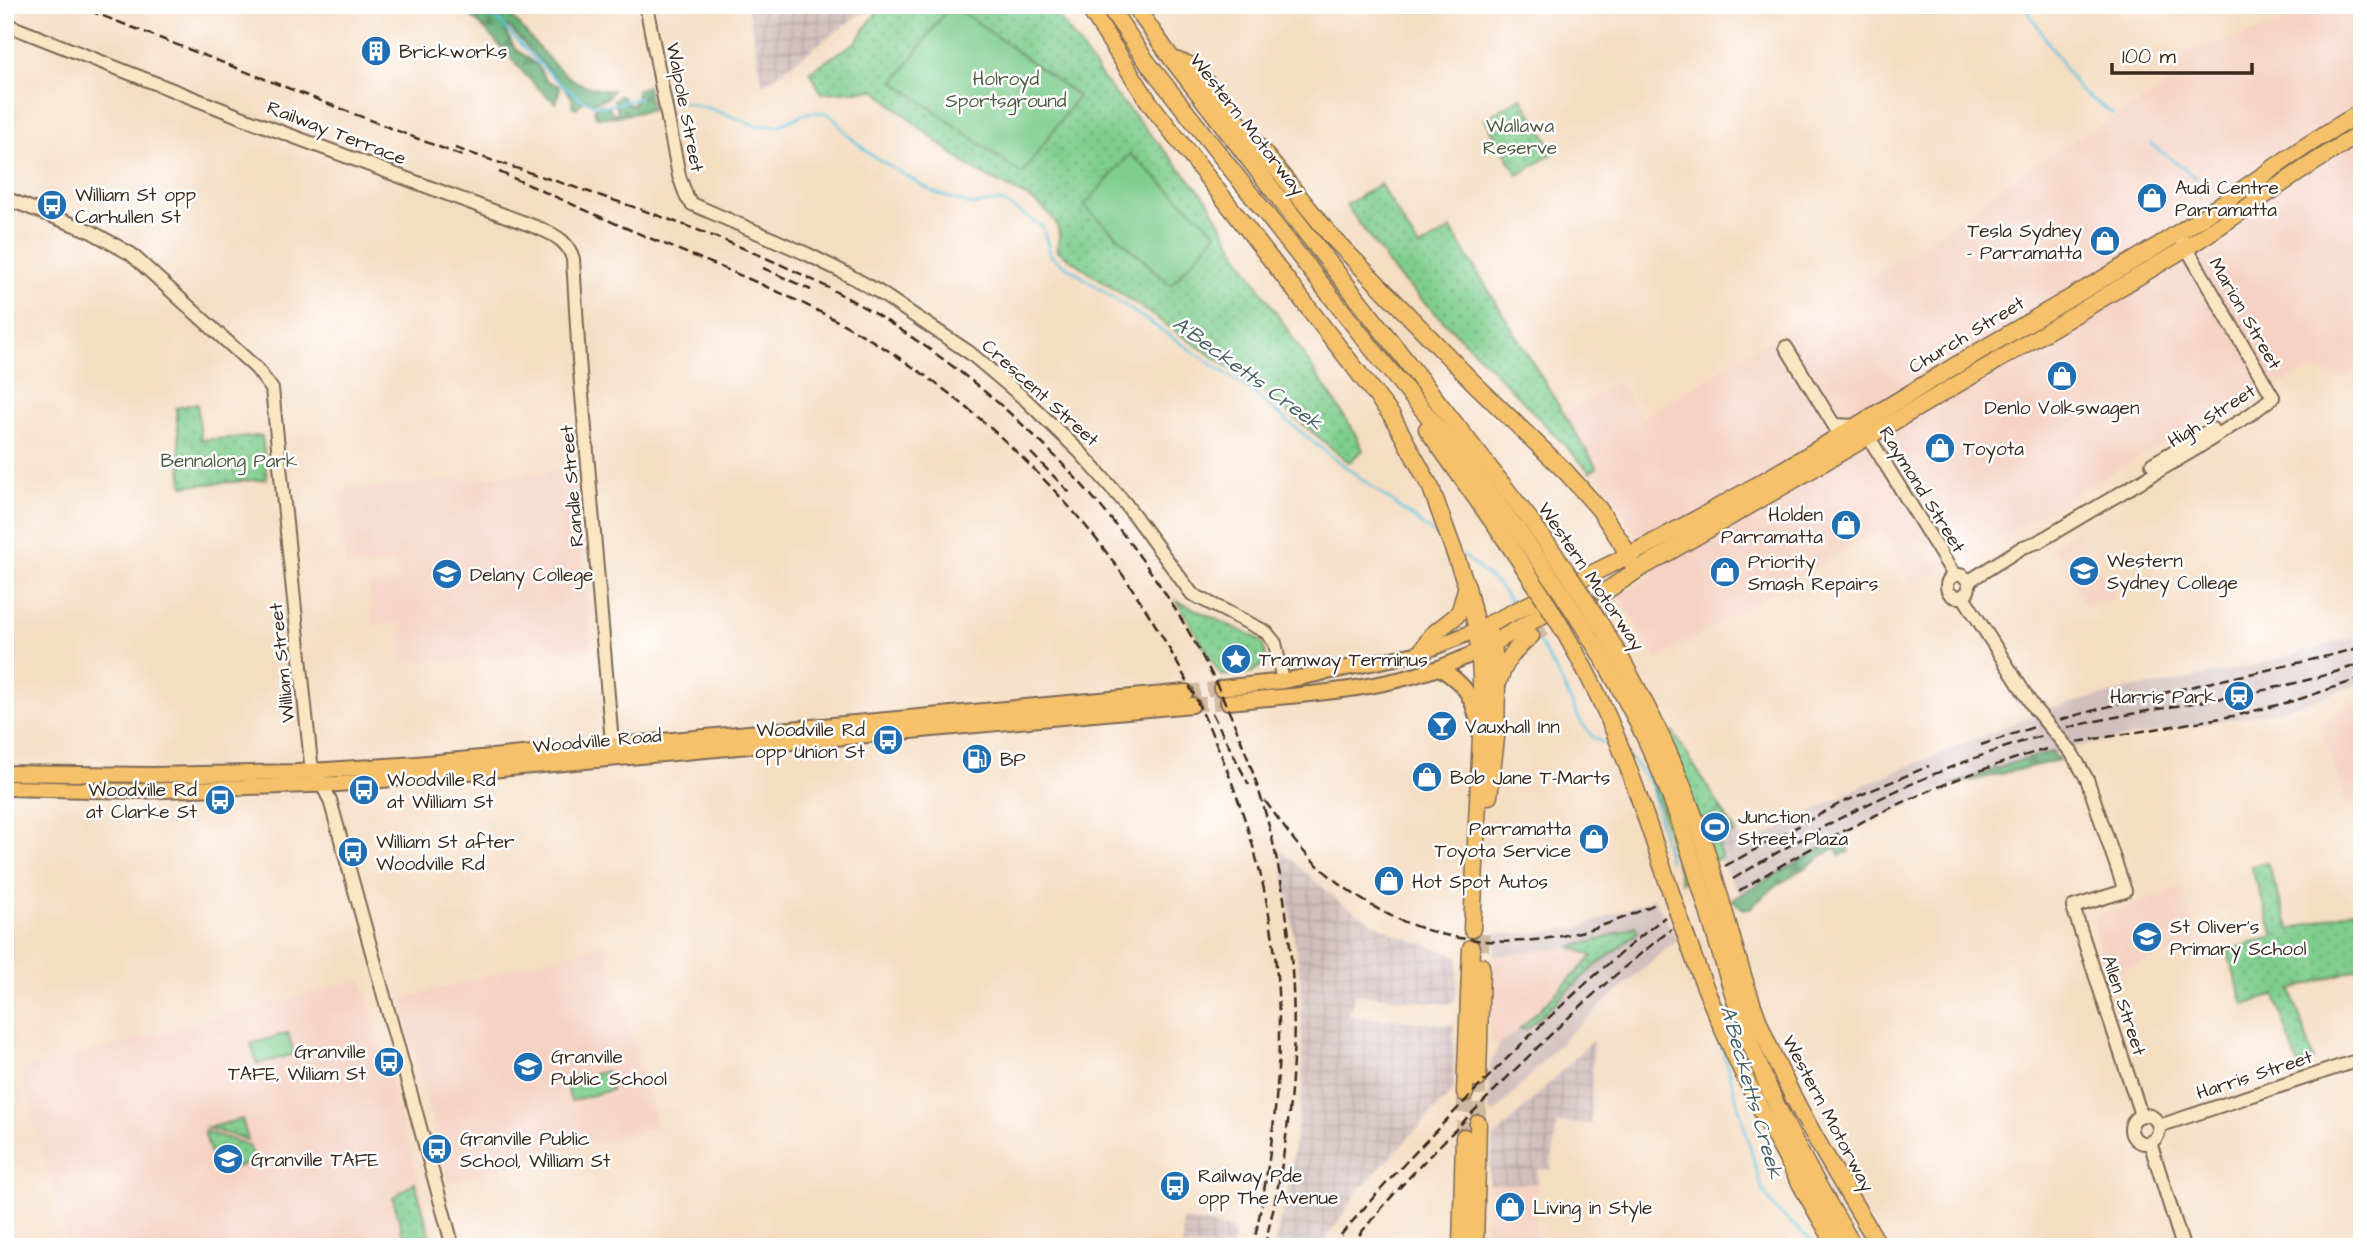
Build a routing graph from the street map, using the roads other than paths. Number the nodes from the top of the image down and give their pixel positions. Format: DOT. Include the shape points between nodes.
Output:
graph roads {
  1 [pos="646,5"];
  2 [pos="1087,5"];
  3 [pos="1108,5"];
  4 [pos="1135,5"];
  5 [pos="5,24"];
  6 [pos="1172,59"];
  7 [pos="2362,112"];
  8 [pos="2362,133"];
  9 [pos="5,198"];
  10 [pos="699,208"];
  11 [pos="2178,233"];
  12 [pos="2186,248"];
  13 [pos="578,337"];
  14 [pos="1786,347"];
  15 [pos="2273,397"];
  16 [pos="1837,430"];
  17 [pos="1863,431"];
  18 [pos="1840,454"];
  19 [pos="1519,532"];
  20 [pos="1628,556"];
  21 [pos="1636,572"];
  22 [pos="1954,575"];
  23 [pos="1583,578"];
  24 [pos="1969,581"];
  25 [pos="1467,587"];
  26 [pos="1603,593"];
  27 [pos="1963,596"];
  28 [pos="1484,626"];
  29 [pos="1531,636"];
  30 [pos="1499,640"];
  31 [pos="1479,651"];
  32 [pos="1420,653"];
  33 [pos="1440,668"];
  34 [pos="1283,681"];
  35 [pos="1497,685"];
  36 [pos="1345,690"];
  37 [pos="1189,698"];
  38 [pos="1481,736"];
  39 [pos="613,751"];
  40 [pos="315,771"];
  41 [pos="5,773"];
  42 [pos="322,785"];
  43 [pos="5,788"];
  44 [pos="2362,1059"];
  45 [pos="1478,1079"];
  46 [pos="1465,1093"];
  47 [pos="2141,1115"];
  48 [pos="1478,1122"];
  49 [pos="2159,1126"];
  50 [pos="1464,1137"];
  51 [pos="2150,1143"];
  52 [pos="453,1247"];
  53 [pos="1461,1247"];
  54 [pos="1475,1247"];
  55 [pos="1837,1247"];
  56 [pos="1854,1247"];
  57 [pos="1880,1247"];
  58 [pos="2183,1247"];
  1 -- 10 [label="street, Walpole Street" via="679,176 687,198"];
  2 -- 25 [label="highway" via="1149,102 1392,416 1431,488"];
  3 -- 19 [label="highway, Western Motorway" via="1147,62"];
  4 -- 6 [label="highway, Western Motorway"];
  5 -- 13 [label="street, Railway Terrace" via="551,233 567,246 573,259"];
  6 -- 19 [label="highway, Western Motorway"];
  6 -- 20 [label="highway" via="1193,66 1332,237 1566,472 1610,524"];
  7 -- 11 [label="highway, Church Street" via="2302,146"];
  8 -- 12 [label="highway, Church Street"];
  9 -- 40 [label="street, William Street" via="90,230 131,254 269,383 275,400 301,674"];
  10 -- 34 [label="street, Crescent Street" via="841,271 970,353 1080,452 1125,503 1192,594 1266,632 1275,643"];
  11 -- 12 [label="street, Marion Street"];
  11 -- 17 [label="highway, Church Street"];
  12 -- 15 [label="street, Marion Street"];
  12 -- 17 [label="highway, Church Street"];
  13 -- 39 [label="street, Randle Street"];
  14 -- 16 [label="street"];
  15 -- 24 [label="street, High Street" via="2034,535"];
  16 -- 17 [label="highway, Church Street"];
  16 -- 18 [label="street"];
  16 -- 20 [label="highway, Church Street"];
  17 -- 18 [label="highway, Church Street"];
  17 -- 22 [label="street, Raymond Street"];
  18 -- 21 [label="highway, Church Street"];
  19 -- 55 [label="highway, Western Motorway, bridge" via="1603,706 1701,976 1747,1084"];
  19 -- 56 [label="highway, Western Motorway, bridge" via="1600,650 1645,738 1677,813 1760,1070 1804,1162"];
  19 -- 57 [label="highway, Western Motorway, bridge" via="1595,612 1649,709 1698,824 1771,1051 1825,1157"];
  20 -- 21 [label="highway"];
  20 -- 23 [label="highway, Church Street"];
  21 -- 26 [label="highway, Church Street"];
  22 -- 24 [label="street"];
  22 -- 27 [label="street" via="1947,589 1954,596"];
  24 -- 27 [label="street"];
  25 -- 28 [label="highway"];
  25 -- 32 [label="highway" via="1460,610"];
  27 -- 47 [label="street, Allen Street, bridge" via="2034,708 2082,768 2125,891 2073,907"];
  28 -- 30 [label="main road"];
  28 -- 30 [label="highway" via="1538,608"];
  28 -- 31 [label="highway"];
  28 -- 32 [label="main road"];
  29 -- 35 [label="highway" via="1512,653"];
  30 -- 31 [label="main road"];
  30 -- 35 [label="highway"];
  31 -- 33 [label="main road"];
  31 -- 38 [label="highway"];
  32 -- 34 [label="main road"];
  33 -- 36 [label="main road" via="1387,684"];
  33 -- 38 [label="main road" via="1473,700"];
  34 -- 36 [label="main road" via="1289,686"];
  34 -- 36 [label="main road" via="1224,695"];
  35 -- 38 [label="highway" via="1477,930"];
  37 -- 39 [label="main road, Woodville Road"];
  39 -- 40 [label="main road, Woodville Road"];
  39 -- 42 [label="main road, Woodville Road"];
  40 -- 41 [label="main road, Woodville Road"];
  40 -- 42 [label="street, William Street"];
  42 -- 43 [label="main road, Woodville Road" via="136,791"];
  42 -- 52 [label="street, William Street" via="333,810"];
  44 -- 49 [label="street, Harris Street"];
  45 -- 46 [label="highway" via="1476,949"];
  47 -- 49 [label="street" via="2151,1116"];
  47 -- 51 [label="street" via="2132,1123 2131,1133"];
  48 -- 54 [label="highway"];
  49 -- 51 [label="street"];
  50 -- 53 [label="highway"];
  51 -- 58 [label="street"];
}
